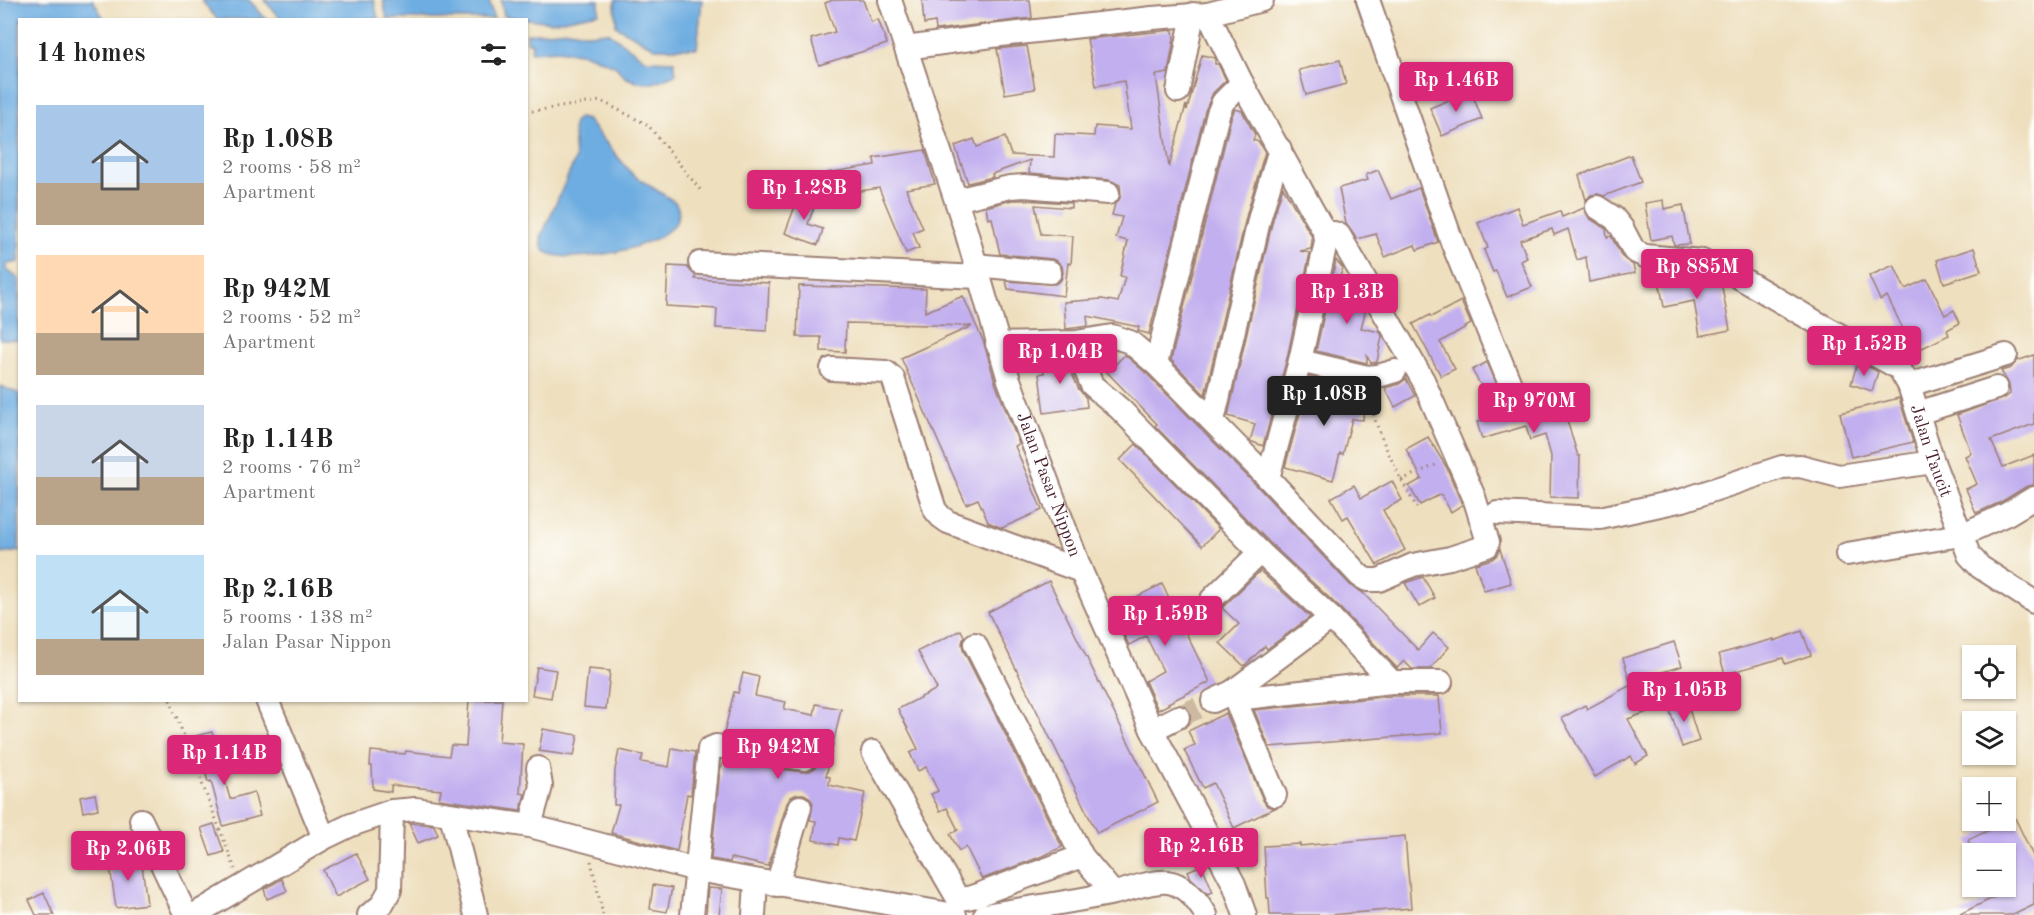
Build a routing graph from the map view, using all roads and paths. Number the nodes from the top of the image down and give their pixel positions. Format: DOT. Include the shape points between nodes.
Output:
graph roads {
  1 [pos="890,0"];
  2 [pos="1262,0"];
  3 [pos="1368,0"];
  4 [pos="1200,14"];
  5 [pos="906,48"];
  6 [pos="1242,83"];
  7 [pos="1178,91"];
  8 [pos="528,112"];
  9 [pos="1280,149"];
  10 [pos="702,192"];
  11 [pos="1108,193"];
  12 [pos="956,200"];
  13 [pos="1597,207"];
  14 [pos="1324,233"];
  15 [pos="700,263"];
  16 [pos="976,271"];
  17 [pos="1050,272"];
  18 [pos="998,344"];
  19 [pos="2006,355"];
  20 [pos="1300,361"];
  21 [pos="1156,364"];
  22 [pos="1084,366"];
  23 [pos="832,369"];
  24 [pos="1395,371"];
  25 [pos="1367,377"];
  26 [pos="1510,384"];
  27 [pos="1909,385"];
  28 [pos="1996,388"];
  29 [pos="1918,413"];
  30 [pos="1213,421"];
  31 [pos="1933,462"];
  32 [pos="1438,464"];
  33 [pos="1268,478"];
  34 [pos="1401,480"];
  35 [pos="2034,498"];
  36 [pos="1417,508"];
  37 [pos="1497,513"];
  38 [pos="1961,535"];
  39 [pos="1260,552"];
  40 [pos="1847,554"];
  41 [pos="1081,571"];
  42 [pos="1212,599"];
  43 [pos="2034,602"];
  44 [pos="1331,618"];
  45 [pos="975,644"];
  46 [pos="1392,682"];
  47 [pos="1441,682"];
  48 [pos="1227,697"];
  49 [pos="171,702"];
  50 [pos="268,702"];
  51 [pos="1178,717"];
  52 [pos="1152,730"];
  53 [pos="873,752"];
  54 [pos="805,759"];
  55 [pos="538,768"];
  56 [pos="1275,795"];
  57 [pos="800,807"];
  58 [pos="392,812"];
  59 [pos="451,815"];
  60 [pos="141,820"];
  61 [pos="530,826"];
  62 [pos="324,838"];
  63 [pos="587,842"];
  64 [pos="1082,856"];
  65 [pos="698,870"];
  66 [pos="767,883"];
  67 [pos="242,888"];
  68 [pos="1113,893"];
  69 [pos="907,911"];
  70 [pos="186,915"];
  71 [pos="194,915"];
  72 [pos="369,915"];
  73 [pos="476,915"];
  74 [pos="603,915"];
  75 [pos="692,915"];
  76 [pos="754,915"];
  77 [pos="955,915"];
  78 [pos="985,915"];
  79 [pos="1206,915"];
  80 [pos="1245,915"];
  1 -- 5 [label="street, Jalan Pasar Nippon"];
  2 -- 4 [label="street"];
  3 -- 26 [label="street" via="1452,242"];
  4 -- 5 [label="street"];
  4 -- 6 [label="street"];
  4 -- 7 [label="street"];
  5 -- 12 [label="street, Jalan Pasar Nippon"];
  6 -- 9 [label="street"];
  6 -- 21 [label="street" via="1223,102 1218,114"];
  8 -- 10 [label="path" via="601,101 648,125"];
  9 -- 14 [label="street"];
  9 -- 30 [label="street" via="1260,216"];
  11 -- 12 [label="street" via="1024,186"];
  12 -- 16 [label="street, Jalan Pasar Nippon"];
  13 -- 27 [label="street, Jalan Taucit" via="1614,218 1634,250 1645,256 1702,261 1725,269 1896,366"];
  14 -- 20 [label="street" via="1326,249"];
  14 -- 33 [label="street" via="1339,235 1423,380 1474,497 1487,546 1413,565 1379,580 1367,580"];
  15 -- 16 [label="street"];
  16 -- 17 [label="street"];
  16 -- 18 [label="street, Jalan Pasar Nippon"];
  18 -- 21 [label="street" via="1076,342 1118,336"];
  18 -- 41 [label="street, Jalan Pasar Nippon"];
  19 -- 27 [label="street"];
  20 -- 25 [label="street"];
  20 -- 33 [label="street"];
  21 -- 30 [label="street"];
  22 -- 39 [label="street" via="1092,385"];
  23 -- 41 [label="street" via="886,372 893,378 935,510 941,517"];
  24 -- 25 [label="street"];
  25 -- 34 [label="path" via="1373,411"];
  27 -- 29 [label="street, Jalan Taucit"];
  28 -- 29 [label="street"];
  29 -- 31 [label="street, Jalan Taucit"];
  30 -- 33 [label="street"];
  31 -- 37 [label="street" via="1839,476 1800,466 1782,467 1683,500 1600,518"];
  31 -- 38 [label="street, Jalan Taucit"];
  32 -- 34 [label="path"];
  34 -- 36 [label="path"];
  35 -- 38 [label="street"];
  38 -- 40 [label="street"];
  38 -- 43 [label="street, Jalan Taucit" via="1974,561"];
  39 -- 42 [label="street"];
  39 -- 44 [label="street"];
  41 -- 52 [label="street, Jalan Pasar Nippon"];
  44 -- 46 [label="street"];
  44 -- 48 [label="street"];
  45 -- 64 [label="street"];
  46 -- 47 [label="street"];
  46 -- 48 [label="street"];
  48 -- 56 [label="street"];
  49 -- 67 [label="path"];
  50 -- 62 [label="street"];
  51 -- 52 [label="street"];
  52 -- 80 [label="street, Jalan Pasar Nippon" via="1234,884"];
  53 -- 64 [label="street" via="960,899"];
  54 -- 65 [label="street" via="716,746 709,749"];
  55 -- 61 [label="street" via="541,786"];
  57 -- 66 [label="street"];
  58 -- 59 [label="street" via="416,809"];
  58 -- 62 [label="street"];
  58 -- 72 [label="street" via="390,890 381,906"];
  59 -- 61 [label="street"];
  59 -- 73 [label="street"];
  60 -- 70 [label="street"];
  61 -- 63 [label="street"];
  62 -- 67 [label="street"];
  63 -- 65 [label="street"];
  63 -- 74 [label="path"];
  64 -- 68 [label="street"];
  65 -- 66 [label="street"];
  65 -- 75 [label="street"];
  66 -- 69 [label="street"];
  66 -- 76 [label="street"];
  67 -- 71 [label="street"];
  68 -- 78 [label="street"];
  68 -- 79 [label="street" via="1168,882 1192,896"];
  69 -- 77 [label="street"];
}
